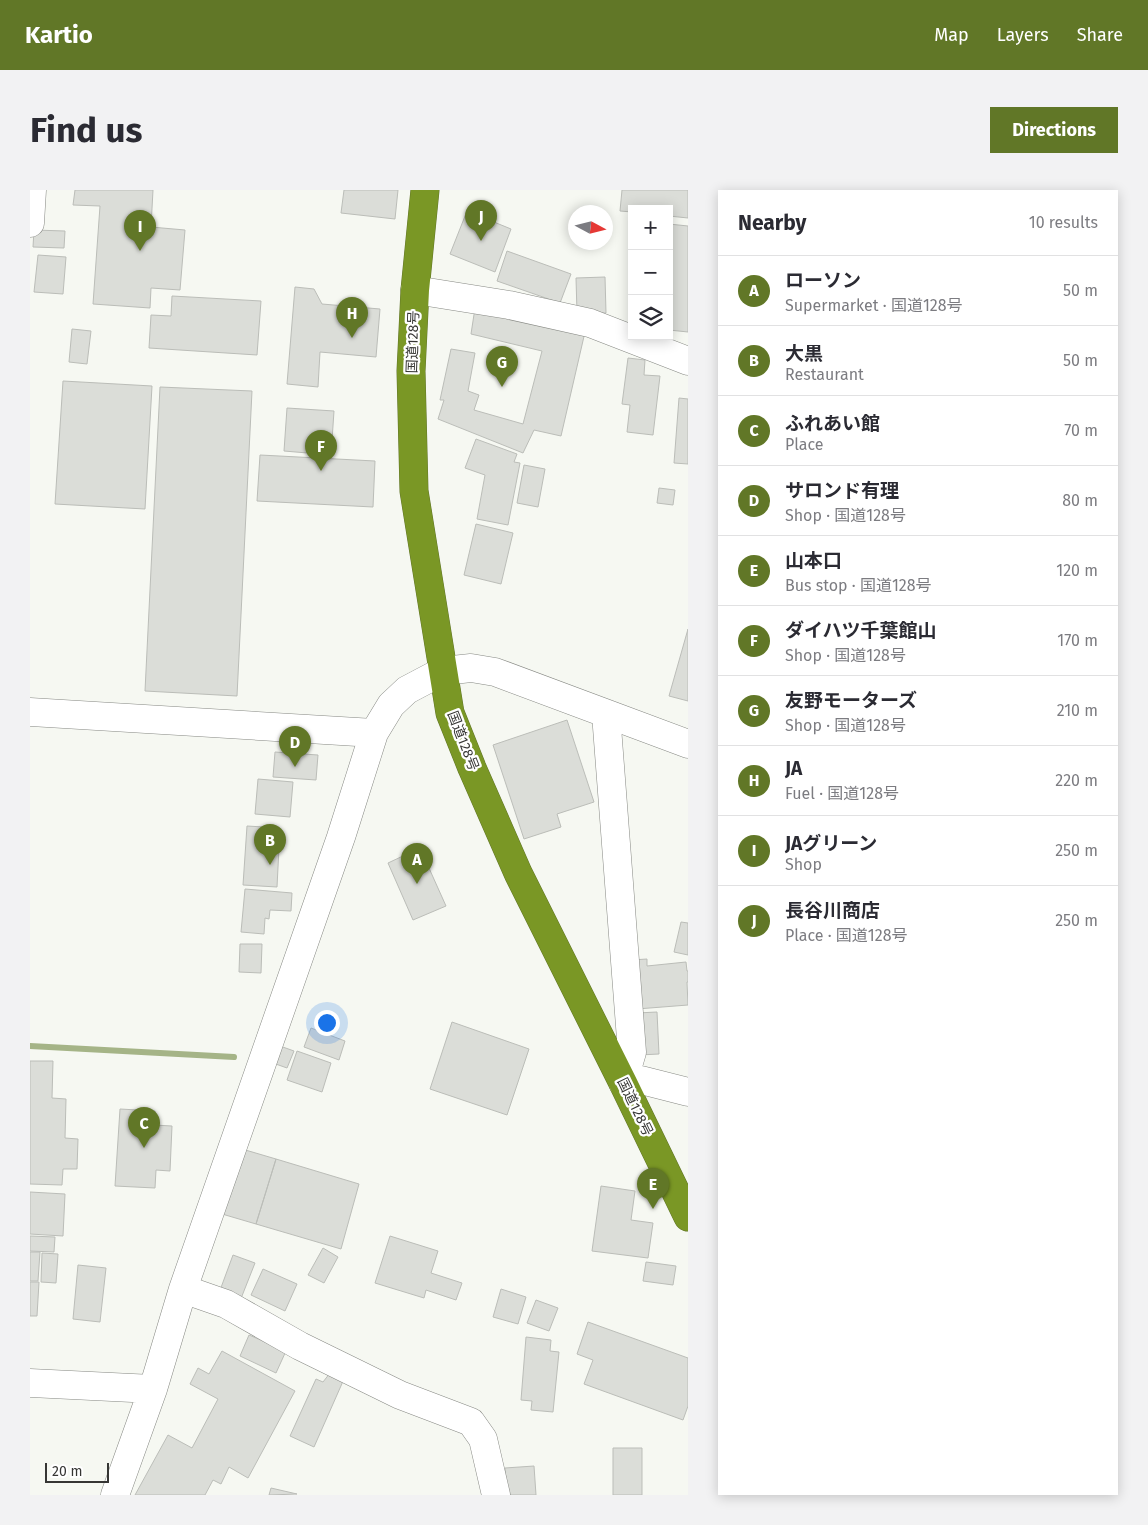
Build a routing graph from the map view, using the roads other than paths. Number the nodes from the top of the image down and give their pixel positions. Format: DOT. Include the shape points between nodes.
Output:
graph roads {
  1 [pos="32,190"];
  2 [pos="425,190"];
  3 [pos="30,223"];
  4 [pos="415,290"];
  5 [pos="688,361"];
  6 [pos="443,671"];
  7 [pos="30,712"];
  8 [pos="606,714"];
  9 [pos="374,733"];
  10 [pos="688,744"];
  11 [pos="623,1083"];
  12 [pos="688,1092"];
  13 [pos="688,1217"];
  14 [pos="183,1289"];
  15 [pos="30,1383"];
  16 [pos="152,1389"];
  17 [pos="115,1495"];
  18 [pos="496,1495"];
  1 -- 3 [label="street"];
  2 -- 4 [label="highway, 国道128号"];
  4 -- 5 [label="street" via="509,305 590,323"];
  4 -- 6 [label="highway, 国道128号" via="411,371 414,491"];
  6 -- 8 [label="street" via="471,668 495,672"];
  6 -- 9 [label="street" via="407,690 391,705"];
  6 -- 11 [label="highway, 国道128号" via="450,713 472,768 518,873"];
  7 -- 9 [label="street"];
  8 -- 10 [label="street"];
  8 -- 11 [label="street" via="632,1052"];
  9 -- 14 [label="street"];
  11 -- 12 [label="street" via="641,1080"];
  11 -- 13 [label="highway, 国道128号"];
  14 -- 16 [label="street"];
  14 -- 18 [label="street" via="226,1304 300,1346 400,1395 471,1422 483,1438"];
  15 -- 16 [label="street"];
  16 -- 17 [label="street"];
}
